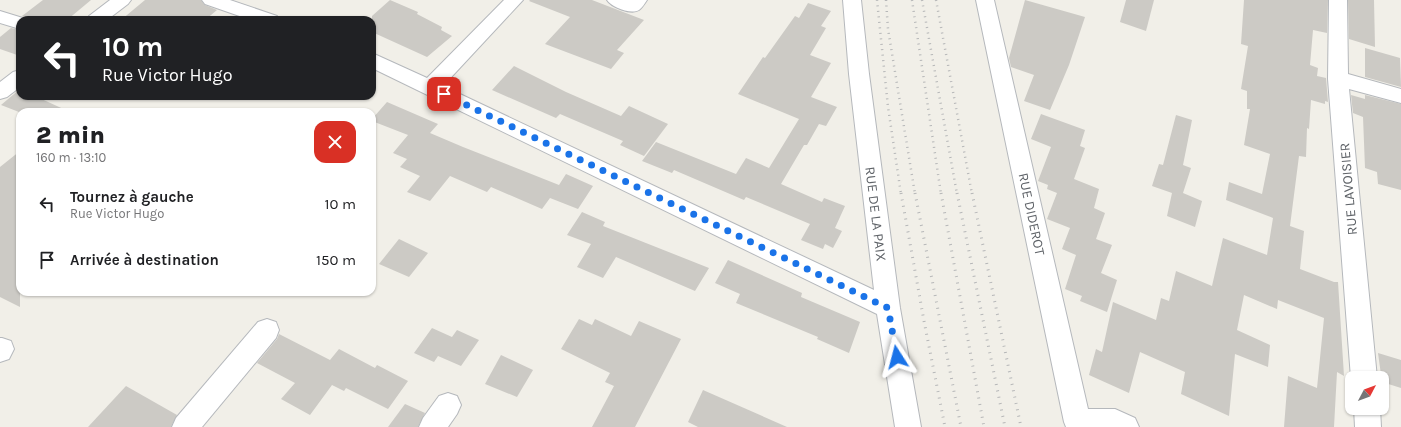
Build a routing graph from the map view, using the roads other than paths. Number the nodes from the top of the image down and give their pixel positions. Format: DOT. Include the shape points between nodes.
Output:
graph roads {
  1 [pos="122,0"];
  2 [pos="211,0"];
  3 [pos="514,0"];
  4 [pos="616,0"];
  5 [pos="638,0"];
  6 [pos="852,0"];
  7 [pos="985,0"];
  8 [pos="1338,0"];
  9 [pos="100,16"];
  10 [pos="259,16"];
  11 [pos="0,17"];
  12 [pos="16,22"];
  13 [pos="376,62"];
  14 [pos="1338,79"];
  15 [pos="16,80"];
  16 [pos="430,87"];
  17 [pos="0,92"];
  18 [pos="1401,96"];
  19 [pos="888,308"];
  20 [pos="267,330"];
  21 [pos="1363,371"];
  22 [pos="448,405"];
  23 [pos="1367,415"];
  24 [pos="1078,424"];
  25 [pos="184,427"];
  26 [pos="432,427"];
  27 [pos="908,427"];
  28 [pos="1126,427"];
  29 [pos="1368,427"];
  1 -- 9 [label="street"];
  2 -- 10 [label="street"];
  3 -- 16 [label="street"];
  4 -- 5 [label="street" via="633,6"];
  6 -- 19 [label="street, RUE DE LA PAIX"];
  7 -- 24 [label="street, RUE DIDEROT"];
  8 -- 14 [label="street, RUE LAVOISIER"];
  11 -- 12 [label="street"];
  13 -- 16 [label="street"];
  14 -- 18 [label="street"];
  14 -- 21 [label="street, RUE LAVOISIER"];
  15 -- 17 [label="street"];
  16 -- 19 [label="street"];
  19 -- 27 [label="street, RUE DE LA PAIX"];
  20 -- 25 [label="street"];
  22 -- 26 [label="street"];
  23 -- 29 [label="street"];
  24 -- 28 [label="street" via="1115,422"];
}
